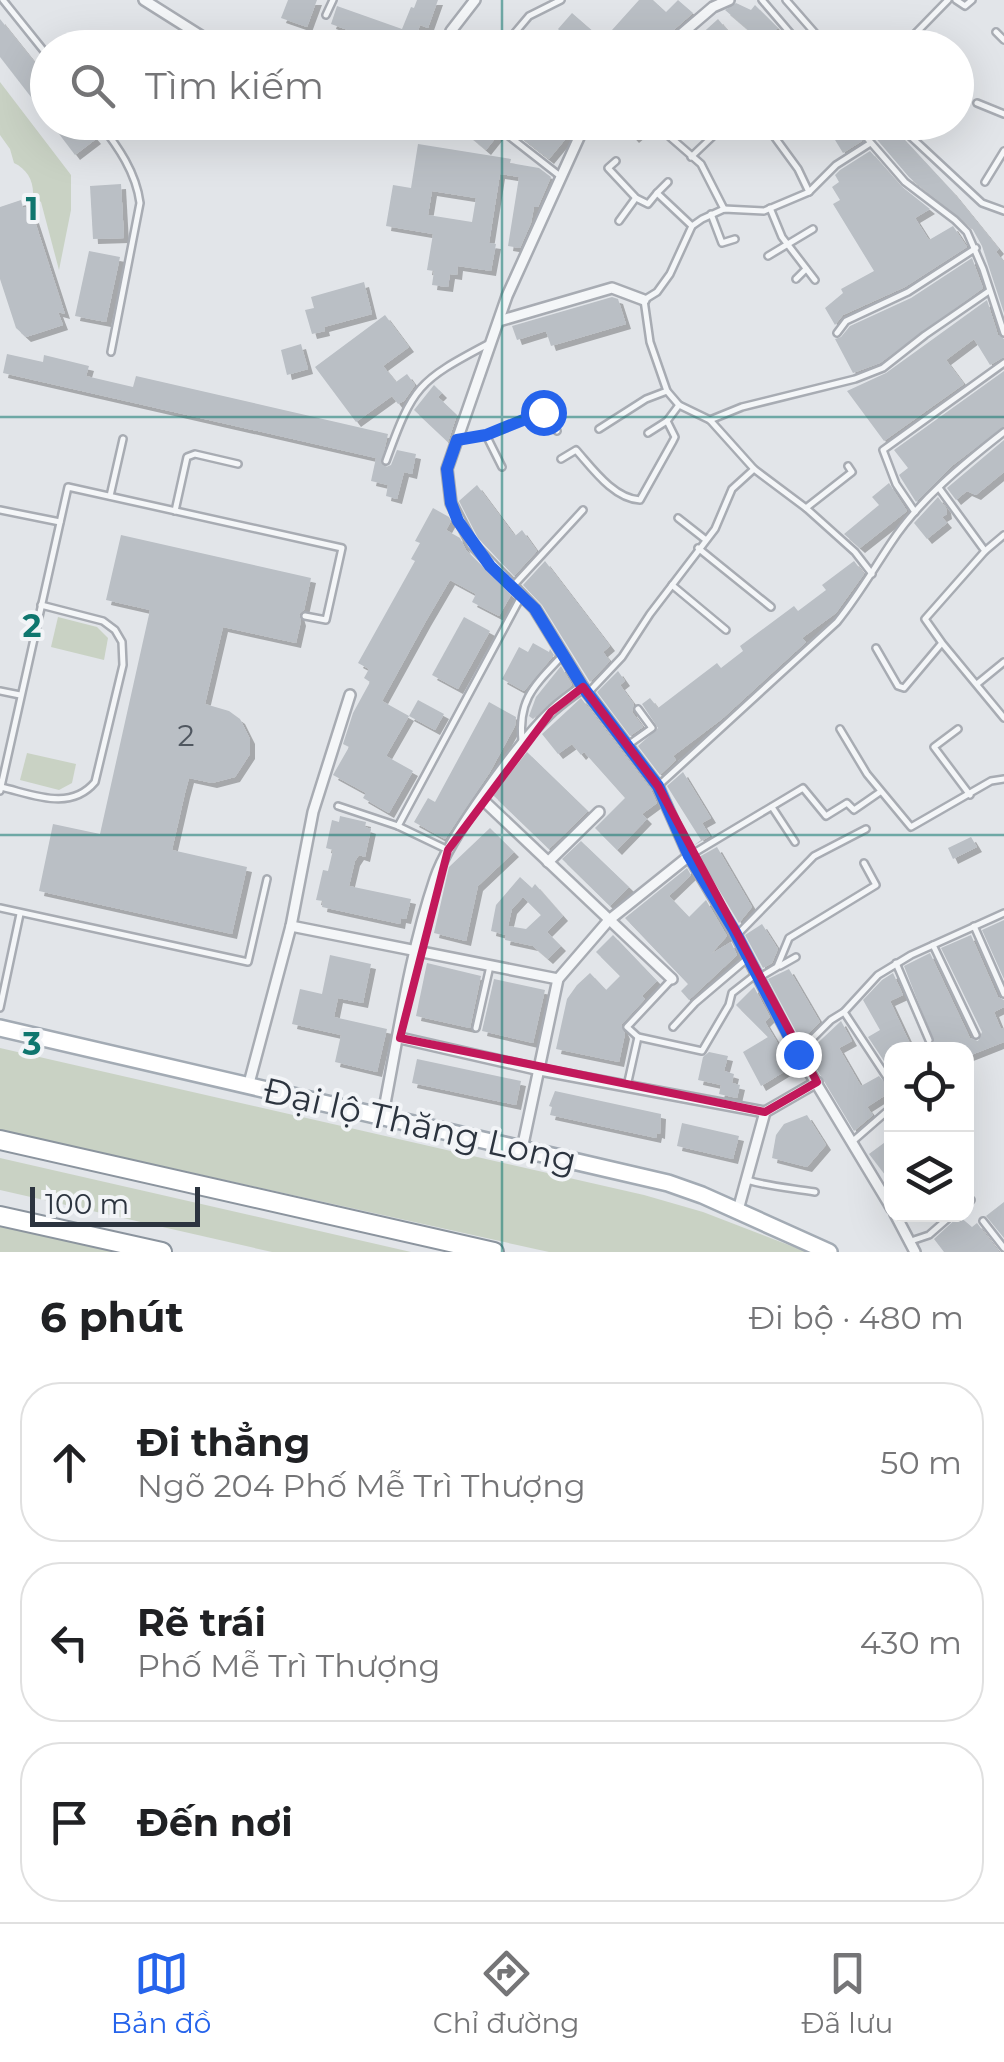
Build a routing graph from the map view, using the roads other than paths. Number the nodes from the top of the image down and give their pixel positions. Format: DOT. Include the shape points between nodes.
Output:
graph roads {
  1 [pos="3,0"];
  2 [pos="144,0"];
  3 [pos="333,0"];
  4 [pos="475,0"];
  5 [pos="560,0"];
  6 [pos="729,0"];
  7 [pos="762,0"];
  8 [pos="786,0"];
  9 [pos="948,0"];
  10 [pos="956,0"];
  11 [pos="972,0"];
  12 [pos="326,14"];
  13 [pos="192,30"];
  14 [pos="452,30"];
  15 [pos="518,30"];
  16 [pos="686,30"];
  17 [pos="788,30"];
  18 [pos="812,30"];
  19 [pos="919,30"];
  20 [pos="996,32"];
  21 [pos="30,34"];
  22 [pos="1004,40"];
  23 [pos="977,103"];
  24 [pos="1004,114"];
  25 [pos="112,140"];
  26 [pos="514,140"];
  27 [pos="578,140"];
  28 [pos="672,140"];
  29 [pos="709,140"];
  30 [pos="777,140"];
  31 [pos="867,140"];
  32 [pos="914,140"];
  33 [pos="870,144"];
  34 [pos="1004,151"];
  35 [pos="690,157"];
  36 [pos="616,161"];
  37 [pos="561,177"];
  38 [pos="668,182"];
  39 [pos="985,182"];
  40 [pos="809,192"];
  41 [pos="657,194"];
  42 [pos="636,198"];
  43 [pos="770,208"];
  44 [pos="724,209"];
  45 [pos="1004,211"];
  46 [pos="711,214"];
  47 [pos="619,221"];
  48 [pos="692,226"];
  49 [pos="812,228"];
  50 [pos="735,239"];
  51 [pos="787,244"];
  52 [pos="976,248"];
  53 [pos="768,256"];
  54 [pos="806,269"];
  55 [pos="796,279"];
  56 [pos="815,280"];
  57 [pos="989,291"];
  58 [pos="644,300"];
  59 [pos="499,320"];
  60 [pos="837,333"];
  61 [pos="1004,333"];
  62 [pos="491,343"];
  63 [pos="111,352"];
  64 [pos="1004,363"];
  65 [pos="668,391"];
  66 [pos="680,404"];
  67 [pos="710,420"];
  68 [pos="667,421"];
  69 [pos="599,429"];
  70 [pos="556,431"];
  71 [pos="648,432"];
  72 [pos="1004,432"];
  73 [pos="486,435"];
  74 [pos="123,439"];
  75 [pos="457,440"];
  76 [pos="561,458"];
  77 [pos="386,461"];
  78 [pos="238,464"];
  79 [pos="848,466"];
  80 [pos="502,467"];
  81 [pos="754,469"];
  82 [pos="938,488"];
  83 [pos="110,496"];
  84 [pos="806,508"];
  85 [pos="0,510"];
  86 [pos="582,510"];
  87 [pos="175,511"];
  88 [pos="915,512"];
  89 [pos="678,518"];
  90 [pos="60,522"];
  91 [pos="1004,534"];
  92 [pos="706,540"];
  93 [pos="698,548"];
  94 [pos="985,551"];
  95 [pos="872,574"];
  96 [pos="672,585"];
  97 [pos="513,586"];
  98 [pos="522,596"];
  99 [pos="41,605"];
  100 [pos="771,606"];
  101 [pos="305,616"];
  102 [pos="726,630"];
  103 [pos="942,643"];
  104 [pos="876,648"];
  105 [pos="564,654"];
  106 [pos="1004,662"];
  107 [pos="976,684"];
  108 [pos="585,690"];
  109 [pos="0,691"];
  110 [pos="20,695"];
  111 [pos="350,695"];
  112 [pos="638,709"];
  113 [pos="1004,718"];
  114 [pos="840,728"];
  115 [pos="958,729"];
  116 [pos="628,745"];
  117 [pos="523,746"];
  118 [pos="1004,780"];
  119 [pos="658,786"];
  120 [pos="0,789"];
  121 [pos="880,792"];
  122 [pos="970,795"];
  123 [pos="482,800"];
  124 [pos="338,806"];
  125 [pos="772,807"];
  126 [pos="599,812"];
  127 [pos="398,826"];
  128 [pos="866,829"];
  129 [pos="794,842"];
  130 [pos="448,850"];
  131 [pos="689,856"];
  132 [pos="548,862"];
  133 [pos="864,863"];
  134 [pos="267,879"];
  135 [pos="0,908"];
  136 [pos="1004,913"];
  137 [pos="20,914"];
  138 [pos="609,920"];
  139 [pos="291,926"];
  140 [pos="974,926"];
  141 [pos="736,936"];
  142 [pos="933,944"];
  143 [pos="416,951"];
  144 [pos="796,957"];
  145 [pos="748,958"];
  146 [pos="896,963"];
  147 [pos="490,966"];
  148 [pos="777,967"];
  149 [pos="758,975"];
  150 [pos="558,979"];
  151 [pos="672,979"];
  152 [pos="1001,981"];
  153 [pos="1004,994"];
  154 [pos="0,1008"];
  155 [pos="844,1012"];
  156 [pos="673,1027"];
  157 [pos="0,1028"];
  158 [pos="476,1028"];
  159 [pos="976,1036"];
  160 [pos="638,1037"];
  161 [pos="400,1038"];
  162 [pos="928,1040"];
  163 [pos="798,1054"];
  164 [pos="540,1070"];
  165 [pos="884,1073"];
  166 [pos="817,1082"];
  167 [pos="627,1086"];
  168 [pos="248,1087"];
  169 [pos="765,1112"];
  170 [pos="884,1114"];
  171 [pos="382,1119"];
  172 [pos="0,1140"];
  173 [pos="850,1143"];
  174 [pos="522,1149"];
  175 [pos="747,1180"];
  176 [pos="815,1192"];
  177 [pos="884,1198"];
  178 [pos="738,1210"];
  179 [pos="0,1216"];
  180 [pos="899,1222"];
  181 [pos="943,1222"];
  182 [pos="983,1222"];
  183 [pos="904,1230"];
  184 [pos="914,1240"];
  185 [pos="1004,1248"];
  186 [pos="162,1252"];
  187 [pos="494,1252"];
  188 [pos="830,1252"];
  189 [pos="918,1252"];
  1 -- 21 [label="lane"];
  2 -- 13 [label="street"];
  3 -- 12 [label="lane"];
  4 -- 14 [label="street"];
  5 -- 15 [label="lane"];
  6 -- 16 [label="street"];
  7 -- 17 [label="lane"];
  8 -- 18 [label="lane"];
  9 -- 19 [label="lane"];
  10 -- 11 [label="lane" via="965,6"];
  20 -- 22 [label="lane"];
  23 -- 24 [label="lane"];
  25 -- 63 [label="lane" via="140,203"];
  26 -- 37 [label="lane"];
  27 -- 37 [label="street"];
  28 -- 35 [label="lane"];
  29 -- 35 [label="lane"];
  30 -- 40 [label="lane"];
  31 -- 33 [label="lane"];
  32 -- 45 [label="lane" via="982,203"];
  33 -- 40 [label="lane"];
  33 -- 52 [label="lane" via="955,220"];
  34 -- 39 [label="lane"];
  35 -- 44 [label="lane" via="701,164"];
  36 -- 42 [label="lane" via="608,168"];
  37 -- 59 [label="street"];
  38 -- 41 [label="lane"];
  40 -- 43 [label="lane"];
  41 -- 42 [label="lane" via="648,204"];
  41 -- 48 [label="lane"];
  42 -- 47 [label="lane"];
  43 -- 44 [label="lane"];
  43 -- 51 [label="lane"];
  44 -- 46 [label="lane"];
  46 -- 48 [label="lane"];
  46 -- 50 [label="lane" via="722,243"];
  48 -- 58 [label="lane" via="670,274"];
  49 -- 51 [label="lane"];
  51 -- 53 [label="lane"];
  51 -- 54 [label="lane"];
  52 -- 57 [label="lane"];
  52 -- 60 [label="lane" via="908,292 846,321"];
  54 -- 55 [label="lane"];
  54 -- 56 [label="lane"];
  57 -- 61 [label="lane"];
  57 -- 67 [label="lane" via="883,368"];
  58 -- 59 [label="street" via="612,288"];
  58 -- 65 [label="lane"];
  59 -- 62 [label="street"];
  62 -- 75 [label="street"];
  62 -- 77 [label="lane" via="433,372 406,405"];
  64 -- 88 [label="lane" via="883,450"];
  65 -- 66 [label="lane"];
  65 -- 69 [label="lane"];
  66 -- 67 [label="lane"];
  66 -- 68 [label="lane"];
  67 -- 81 [label="lane"];
  68 -- 71 [label="lane"];
  68 -- 76 [label="lane" via="674,437 640,500 604,482 576,450"];
  70 -- 73 [label="lane" via="543,412"];
  72 -- 82 [label="lane"];
  73 -- 75 [label="lane"];
  73 -- 80 [label="lane"];
  74 -- 83 [label="lane"];
  75 -- 97 [label="street" via="447,469 451,503 472,544"];
  78 -- 87 [label="lane" via="187,457"];
  79 -- 84 [label="lane" via="852,472"];
  81 -- 84 [label="lane"];
  81 -- 92 [label="lane" via="732,488"];
  82 -- 88 [label="lane"];
  82 -- 94 [label="lane"];
  83 -- 87 [label="lane"];
  83 -- 90 [label="lane" via="68,487"];
  84 -- 95 [label="lane"];
  85 -- 90 [label="lane"];
  86 -- 97 [label="lane"];
  87 -- 101 [label="lane" via="342,548 326,620"];
  88 -- 95 [label="lane"];
  89 -- 92 [label="lane"];
  90 -- 99 [label="lane"];
  91 -- 94 [label="lane"];
  92 -- 93 [label="lane"];
  93 -- 96 [label="lane"];
  93 -- 100 [label="lane"];
  94 -- 103 [label="lane" via="926,618"];
  95 -- 119 [label="lane" via="837,622"];
  96 -- 102 [label="lane"];
  96 -- 108 [label="lane" via="622,657"];
  97 -- 98 [label="street"];
  98 -- 105 [label="street"];
  98 -- 127 [label="lane"];
  99 -- 110 [label="lane"];
  99 -- 120 [label="lane" via="103,621 122,642 123,665 90,788 61,800"];
  103 -- 104 [label="lane" via="904,688"];
  103 -- 107 [label="lane"];
  105 -- 108 [label="street"];
  105 -- 117 [label="lane" via="520,712"];
  106 -- 107 [label="lane"];
  107 -- 113 [label="lane"];
  108 -- 116 [label="street"];
  108 -- 117 [label="street" via="551,712"];
  109 -- 110 [label="lane"];
  110 -- 120 [label="lane"];
  111 -- 139 [label="street" via="313,812"];
  112 -- 116 [label="lane" via="652,728"];
  114 -- 121 [label="lane"];
  115 -- 122 [label="lane" via="934,746"];
  116 -- 119 [label="street"];
  117 -- 123 [label="street"];
  118 -- 122 [label="lane"];
  119 -- 131 [label="street"];
  121 -- 122 [label="lane" via="911,827"];
  121 -- 125 [label="lane" via="854,810 846,803 826,816 803,788"];
  123 -- 130 [label="street"];
  123 -- 132 [label="street"];
  124 -- 127 [label="lane"];
  125 -- 129 [label="lane"];
  125 -- 131 [label="lane"];
  126 -- 132 [label="street"];
  127 -- 130 [label="lane"];
  128 -- 141 [label="lane" via="814,856"];
  130 -- 143 [label="street"];
  131 -- 138 [label="street"];
  131 -- 141 [label="street"];
  132 -- 138 [label="street"];
  133 -- 148 [label="lane" via="876,885 789,938"];
  134 -- 137 [label="lane" via="248,962"];
  135 -- 137 [label="lane"];
  136 -- 140 [label="lane"];
  137 -- 154 [label="lane"];
  138 -- 150 [label="street"];
  138 -- 151 [label="street"];
  139 -- 143 [label="street"];
  139 -- 168 [label="street"];
  140 -- 142 [label="lane"];
  140 -- 152 [label="lane"];
  141 -- 145 [label="street"];
  142 -- 146 [label="lane"];
  142 -- 159 [label="lane"];
  143 -- 147 [label="street"];
  143 -- 161 [label="street"];
  144 -- 148 [label="lane"];
  145 -- 149 [label="street"];
  145 -- 156 [label="lane"];
  146 -- 155 [label="lane"];
  146 -- 162 [label="lane"];
  147 -- 150 [label="street"];
  147 -- 158 [label="lane"];
  148 -- 149 [label="lane"];
  149 -- 160 [label="lane" via="732,994 702,1051"];
  149 -- 163 [label="street"];
  150 -- 164 [label="street"];
  151 -- 160 [label="lane" via="627,1027"];
  152 -- 153 [label="lane"];
  155 -- 163 [label="lane"];
  155 -- 165 [label="lane"];
  157 -- 168 [label="main road, Đại lộ Thăng Long"];
  160 -- 167 [label="lane"];
  161 -- 164 [label="street"];
  161 -- 171 [label="street"];
  163 -- 166 [label="street"];
  164 -- 167 [label="street"];
  164 -- 174 [label="street"];
  166 -- 169 [label="street"];
  166 -- 173 [label="street"];
  167 -- 169 [label="street"];
  168 -- 171 [label="main road, Đại lộ Thăng Long"];
  169 -- 175 [label="street"];
  170 -- 173 [label="lane"];
  171 -- 174 [label="main road, Đại lộ Thăng Long"];
  172 -- 187 [label="highway"];
  173 -- 177 [label="street"];
  174 -- 178 [label="main road, Đại lộ Thăng Long" via="668,1183"];
  175 -- 176 [label="lane"];
  175 -- 178 [label="street"];
  178 -- 188 [label="main road, Đại lộ Thăng Long"];
  179 -- 186 [label="highway"];
  180 -- 183 [label="street"];
  181 -- 184 [label="lane"];
  182 -- 185 [label="lane"];
  183 -- 184 [label="street"];
  183 -- 189 [label="street"];
  184 -- 189 [label="street"];
}
